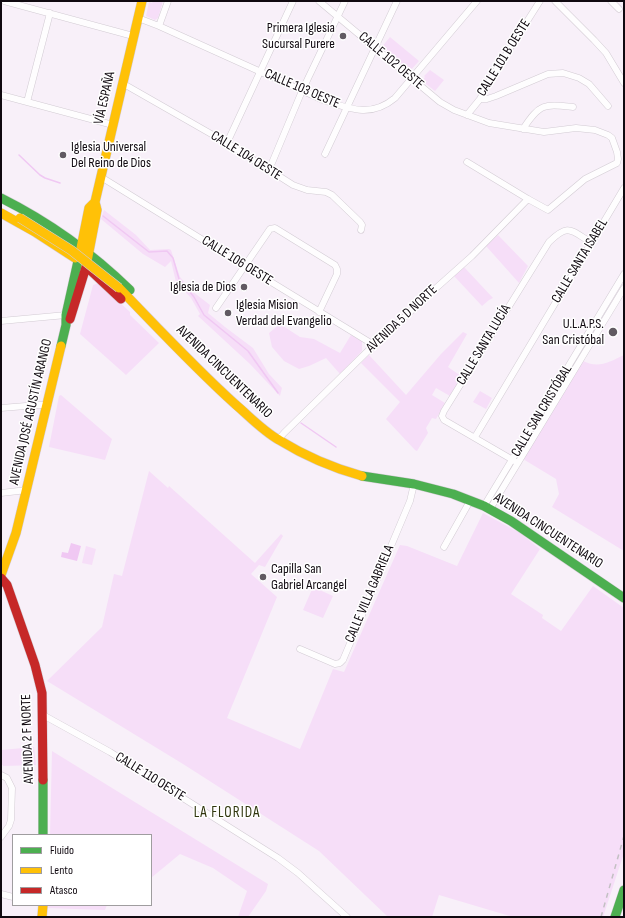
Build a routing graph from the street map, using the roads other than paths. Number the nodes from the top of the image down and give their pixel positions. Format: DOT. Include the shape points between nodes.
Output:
graph roads {
  1 [pos="4,1"];
  2 [pos="142,1"];
  3 [pos="168,1"];
  4 [pos="293,1"];
  5 [pos="319,1"];
  6 [pos="345,1"];
  7 [pos="397,1"];
  8 [pos="477,1"];
  9 [pos="540,1"];
  10 [pos="555,1"];
  11 [pos="611,1"];
  12 [pos="619,9"];
  13 [pos="50,13"];
  14 [pos="338,17"];
  15 [pos="138,18"];
  16 [pos="159,26"];
  17 [pos="133,36"];
  18 [pos="374,47"];
  19 [pos="261,71"];
  20 [pos="412,78"];
  21 [pos="122,83"];
  22 [pos="624,83"];
  23 [pos="302,91"];
  24 [pos="1,95"];
  25 [pos="480,99"];
  26 [pos="27,102"];
  27 [pos="608,106"];
  28 [pos="573,107"];
  29 [pos="347,108"];
  30 [pos="467,115"];
  31 [pos="113,125"];
  32 [pos="523,129"];
  33 [pos="227,144"];
  34 [pos="325,154"];
  35 [pos="467,162"];
  36 [pos="269,170"];
  37 [pos="101,177"];
  38 [pos="624,188"];
  39 [pos="1,198"];
  40 [pos="528,200"];
  41 [pos="95,202"];
  42 [pos="1,207"];
  43 [pos="1,214"];
  44 [pos="86,224"];
  45 [pos="361,230"];
  46 [pos="65,237"];
  47 [pos="592,243"];
  48 [pos="84,250"];
  49 [pos="78,260"];
  50 [pos="245,266"];
  51 [pos="86,267"];
  52 [pos="624,274"];
  53 [pos="624,288"];
  54 [pos="216,308"];
  55 [pos="319,312"];
  56 [pos="66,314"];
  57 [pos="1,321"];
  58 [pos="66,325"];
  59 [pos="374,345"];
  60 [pos="200,370"];
  61 [pos="48,405"];
  62 [pos="1,408"];
  63 [pos="474,437"];
  64 [pos="278,440"];
  65 [pos="515,461"];
  66 [pos="414,484"];
  67 [pos="27,490"];
  68 [pos="1,493"];
  69 [pos="470,501"];
  70 [pos="487,508"];
  71 [pos="444,547"];
  72 [pos="1,576"];
  73 [pos="623,597"];
  74 [pos="300,649"];
  75 [pos="43,715"];
  76 [pos="1,775"];
  77 [pos="43,834"];
  78 [pos="1,837"];
  79 [pos="624,890"];
  80 [pos="1,894"];
  81 [pos="12,897"];
  82 [pos="43,906"];
  83 [pos="42,917"];
  84 [pos="347,917"];
  85 [pos="616,917"];
  1 -- 13 [label="street"];
  2 -- 15 [label="main road, VÍA ESPAÑA"];
  3 -- 16 [label="street"];
  4 -- 19 [label="street"];
  5 -- 14 [label="street, CALLE 102 OESTE"];
  6 -- 14 [label="street"];
  7 -- 18 [label="street"];
  8 -- 20 [label="street, CALLE 103 OESTE"];
  9 -- 25 [label="street, CALLE 101 B OESTE"];
  10 -- 22 [label="street" via="606,53"];
  11 -- 12 [label="street"];
  13 -- 17 [label="street"];
  13 -- 26 [label="street"];
  14 -- 18 [label="street, CALLE 102 OESTE"];
  14 -- 23 [label="street"];
  15 -- 16 [label="street, CALLE 103 OESTE"];
  15 -- 17 [label="main road, VÍA ESPAÑA"];
  16 -- 19 [label="street, CALLE 103 OESTE"];
  17 -- 21 [label="main road, VÍA ESPAÑA"];
  18 -- 20 [label="street, CALLE 102 OESTE"];
  18 -- 29 [label="street"];
  19 -- 23 [label="street, CALLE 103 OESTE"];
  19 -- 33 [label="street"];
  20 -- 29 [label="street, CALLE 103 OESTE" via="386,106 359,111"];
  20 -- 30 [label="street, CALLE 102 OESTE" via="440,102"];
  21 -- 31 [label="main road, VÍA ESPAÑA"];
  21 -- 33 [label="street, CALLE 104 OESTE"];
  23 -- 29 [label="street, CALLE 103 OESTE"];
  23 -- 36 [label="street"];
  24 -- 26 [label="street"];
  25 -- 27 [label="street" via="496,96 548,74 563,73 589,84"];
  25 -- 30 [label="street, CALLE 101 B OESTE"];
  26 -- 31 [label="street"];
  28 -- 32 [label="street" via="550,105 541,108 532,114"];
  29 -- 34 [label="street"];
  30 -- 32 [label="street, CALLE 102 OESTE" via="489,123"];
  31 -- 37 [label="main road, VÍA ESPAÑA"];
  32 -- 40 [label="street, CALLE 102 OESTE" via="544,132 576,128 594,130 612,138 618,159 610,167 585,179 550,209"];
  33 -- 36 [label="street, CALLE 104 OESTE"];
  35 -- 40 [label="street"];
  36 -- 45 [label="street, CALLE 104 OESTE" via="293,185 332,195 360,222"];
  37 -- 41 [label="main road, VÍA ESPAÑA"];
  37 -- 50 [label="street, CALLE 106 OESTE"];
  38 -- 47 [label="street, CALLE SANTA ISABEL"];
  39 -- 46 [label="main road"];
  40 -- 59 [label="street, AVENIDA 5 D NORTE" via="472,256"];
  41 -- 44 [label="main road, VÍA ESPAÑA" via="90,208"];
  41 -- 48 [label="main road, VÍA ESPAÑA" via="96,210"];
  42 -- 60 [label="main road, AVENIDA CINCUENTENARIO, bridge" via="47,232 96,268"];
  43 -- 49 [label="main road"];
  44 -- 46 [label="main road" via="76,235"];
  44 -- 48 [label="main road, VÍA ESPAÑA"];
  46 -- 48 [label="main road"];
  47 -- 63 [label="street, CALLE SANTA ISABEL"];
  47 -- 63 [label="street, CALLE SANTA LUCÍA" via="567,229 548,242 456,391 442,416 444,420"];
  48 -- 49 [label="main road, VÍA ESPAÑA"];
  48 -- 51 [label="main road, VÍA ESPAÑA"];
  48 -- 60 [label="main road" via="121,281 192,356"];
  49 -- 51 [label="main road"];
  49 -- 56 [label="main road, AVENIDA JOSÉ AGUSTÍN ARANGO"];
  50 -- 54 [label="street"];
  50 -- 55 [label="street, CALLE 106 OESTE"];
  50 -- 55 [label="street" via="270,229 275,228 335,265 337,274"];
  51 -- 58 [label="main road, AVENIDA JOSÉ AGUSTÍN ARANGO" via="71,317"];
  51 -- 60 [label="main road" via="186,362"];
  52 -- 65 [label="street, CALLE SAN CRISTÓBAL"];
  53 -- 65 [label="street, CALLE SAN CRISTÓBAL"];
  55 -- 59 [label="street, CALLE 106 OESTE"];
  56 -- 57 [label="street"];
  56 -- 58 [label="main road, AVENIDA JOSÉ AGUSTÍN ARANGO"];
  58 -- 61 [label="main road, AVENIDA JOSÉ AGUSTÍN ARANGO"];
  59 -- 64 [label="street, AVENIDA 5 D NORTE"];
  60 -- 64 [label="main road, AVENIDA CINCUENTENARIO" via="234,404"];
  61 -- 62 [label="street"];
  61 -- 67 [label="main road, AVENIDA JOSÉ AGUSTÍN ARANGO"];
  63 -- 65 [label="street, CALLE SANTA LUCÍA"];
  64 -- 66 [label="main road, AVENIDA CINCUENTENARIO" via="339,470 369,478"];
  65 -- 70 [label="street, CALLE SAN CRISTÓBAL"];
  66 -- 69 [label="main road, AVENIDA CINCUENTENARIO"];
  66 -- 74 [label="street, CALLE VILLA GABRIELA" via="410,501 343,660 340,664 335,664"];
  67 -- 68 [label="street"];
  67 -- 72 [label="main road, AVENIDA JOSÉ AGUSTÍN ARANGO"];
  69 -- 70 [label="main road, AVENIDA CINCUENTENARIO"];
  69 -- 71 [label="street"];
  70 -- 73 [label="main road, AVENIDA CINCUENTENARIO" via="535,537"];
  72 -- 75 [label="main road, AVENIDA 2 F NORTE" via="7,586 35,665 42,693"];
  75 -- 77 [label="main road, AVENIDA 2 F NORTE"];
  75 -- 84 [label="street, CALLE 110 OESTE" via="110,752 278,858"];
  76 -- 78 [label="street" via="7,778 12,788 11,820"];
  79 -- 85 [label="main road"];
  80 -- 81 [label="street"];
  82 -- 83 [label="main road"];
}
